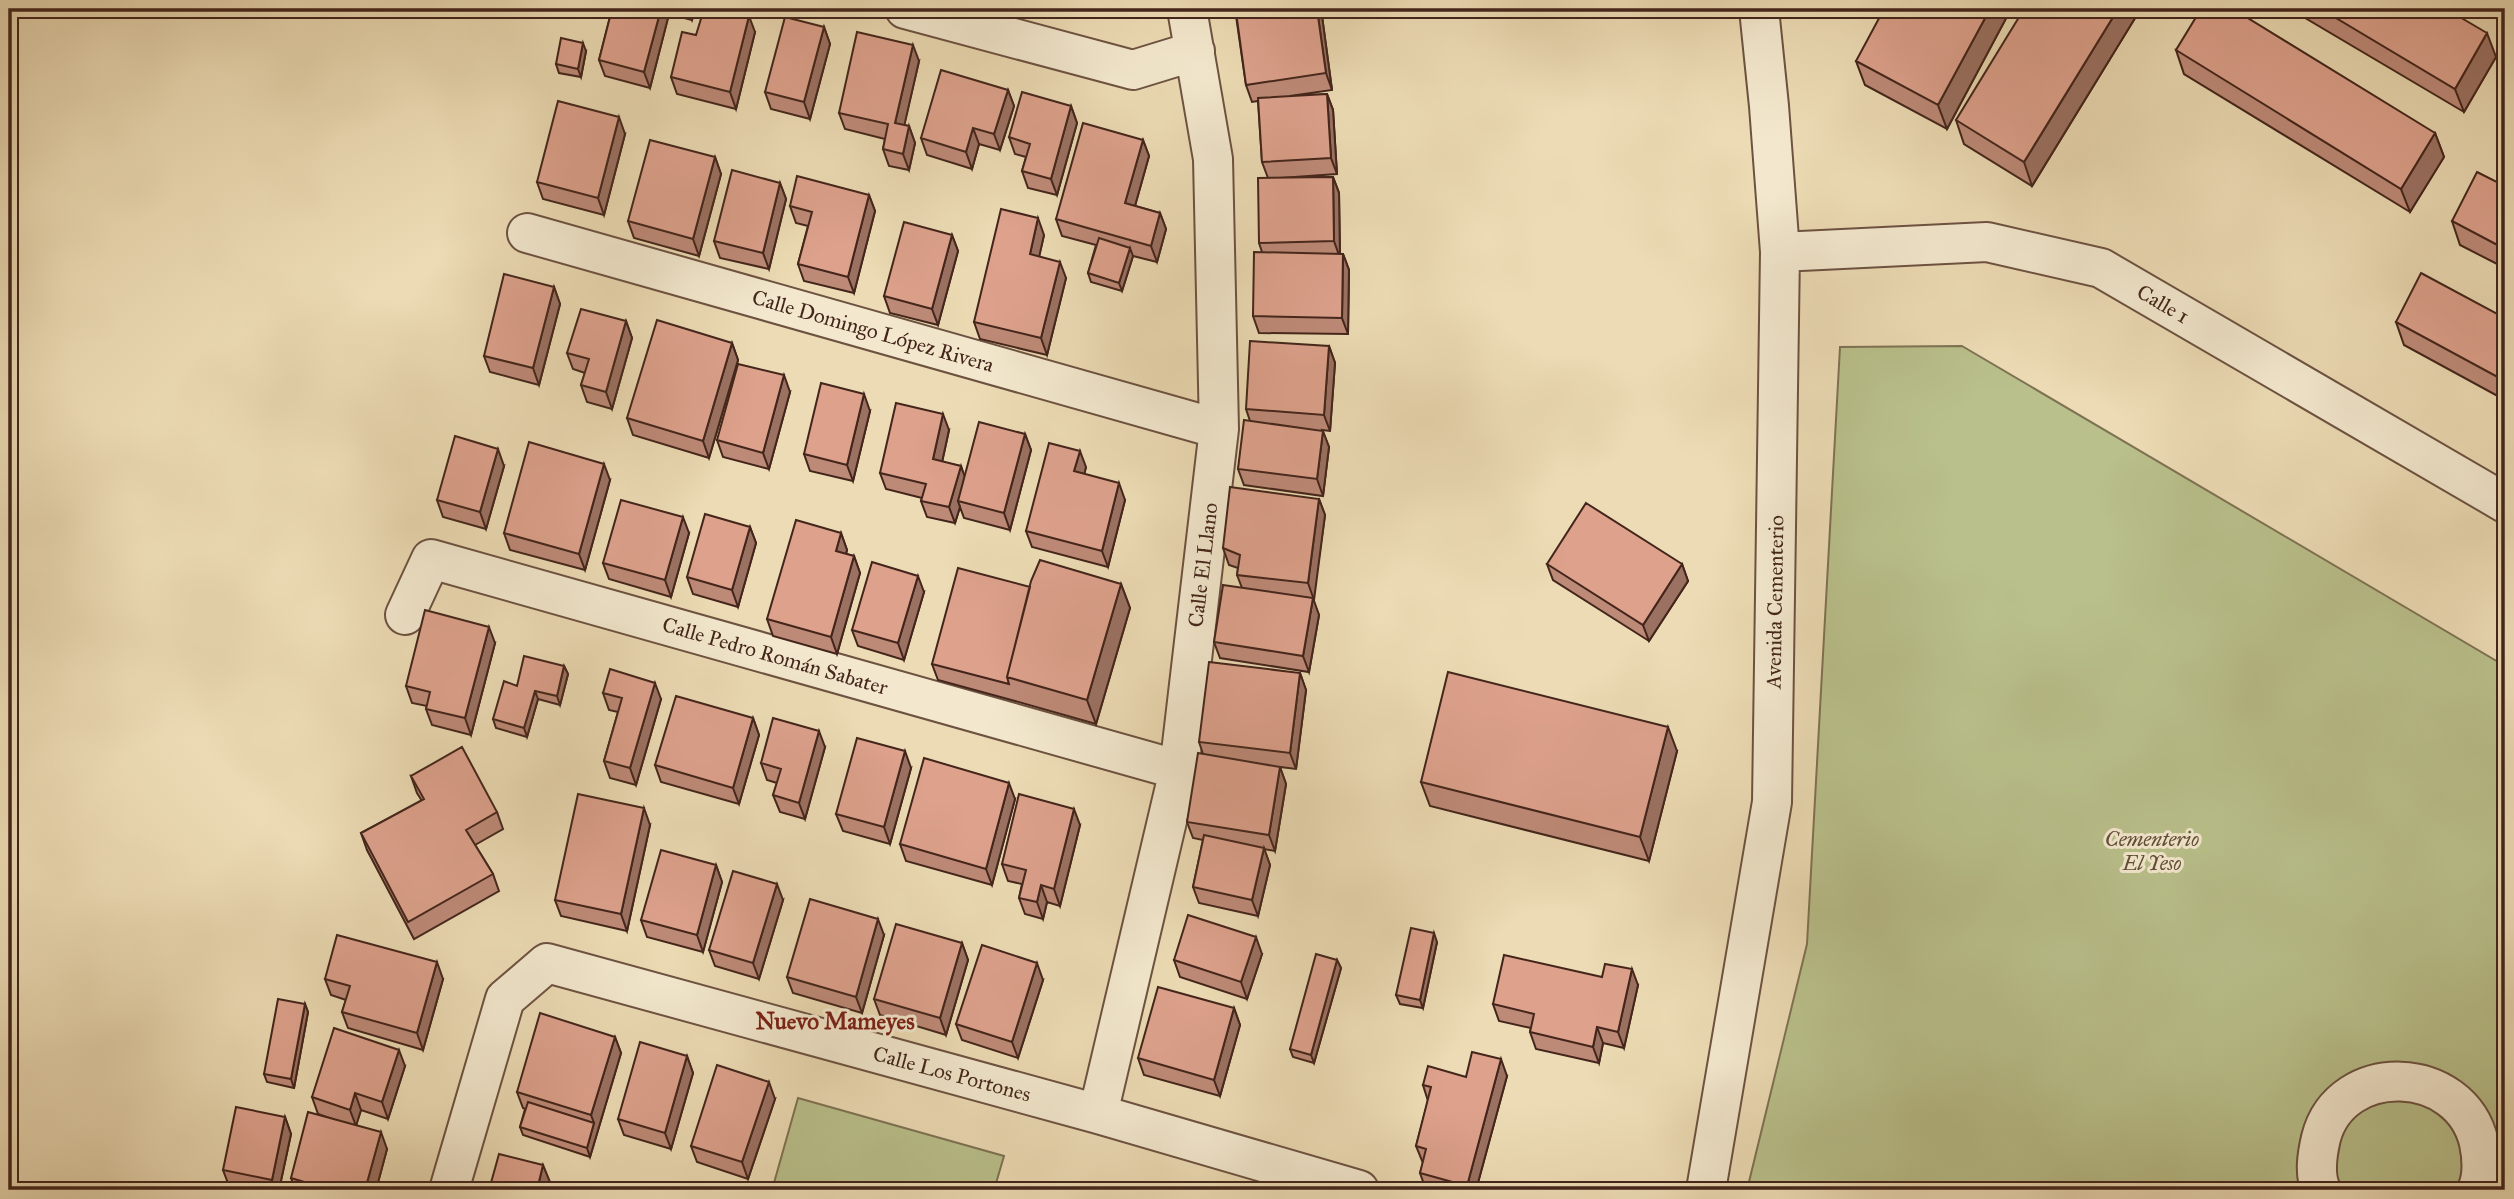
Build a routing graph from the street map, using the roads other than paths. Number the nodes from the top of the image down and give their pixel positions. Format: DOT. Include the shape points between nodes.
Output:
graph roads {
  1 [pos="905,9"];
  2 [pos="1187,9"];
  3 [pos="1759,9"];
  4 [pos="1195,51"];
  5 [pos="527,233"];
  6 [pos="1780,252"];
  7 [pos="1219,429"];
  8 [pos="2505,503"];
  9 [pos="405,615"];
  10 [pos="1179,769"];
  11 [pos="1098,1114"];
  12 [pos="449,1190"];
  13 [pos="1359,1190"];
  14 [pos="1706,1190"];
  15 [pos="2321,1190"];
  16 [pos="2477,1190"];
  1 -- 4 [label="street" via="1133,70"];
  2 -- 4 [label="street, Calle El Llano"];
  3 -- 6 [label="street, Avenida Cementerio"];
  4 -- 7 [label="street, Calle El Llano" via="1213,159"];
  5 -- 7 [label="street, Calle Domingo López Rivera"];
  6 -- 8 [label="street, Calle 1" via="1987,242 2101,268"];
  6 -- 14 [label="street, Avenida Cementerio" via="1772,802"];
  7 -- 10 [label="street, Calle El Llano"];
  9 -- 10 [label="street, Calle Pedro Román Sabater" via="431,559"];
  10 -- 11 [label="street, Calle El Llano"];
  11 -- 12 [label="street, Calle Los Portones" via="547,963 505,999"];
  11 -- 13 [label="street, Calle Los Portones"];
  15 -- 16 [label="street" via="2316,1156 2323,1128 2340,1105 2363,1089 2390,1080 2431,1087 2463,1110 2476,1132 2482,1158"];
}
